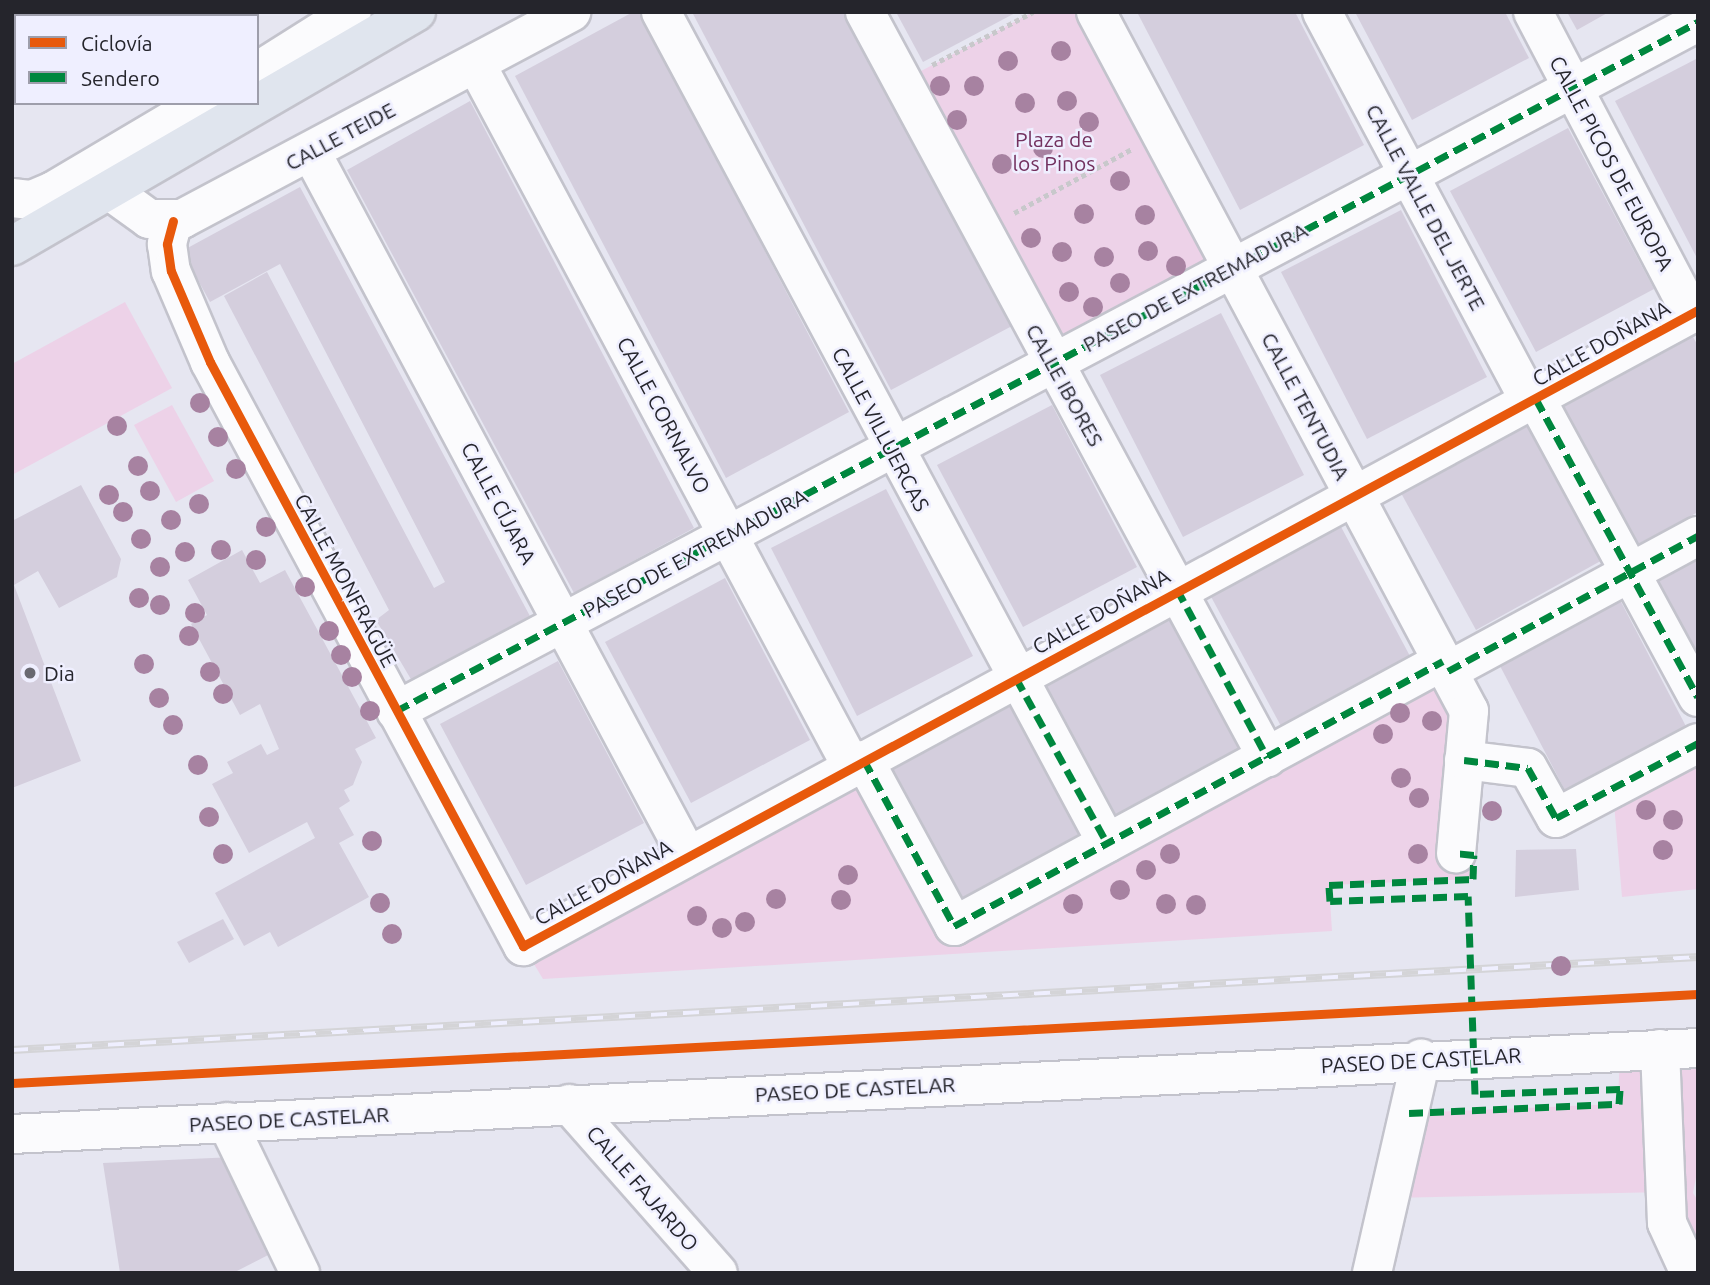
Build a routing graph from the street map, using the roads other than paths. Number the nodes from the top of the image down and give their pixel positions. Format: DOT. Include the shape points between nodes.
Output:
graph roads {
  1 [pos="352,12"];
  2 [pos="416,12"];
  3 [pos="571,12"];
  4 [pos="661,12"];
  5 [pos="865,12"];
  6 [pos="1096,12"];
  7 [pos="1322,12"];
  8 [pos="1533,12"];
  9 [pos="1698,22"];
  10 [pos="476,64"];
  11 [pos="259,71"];
  12 [pos="1573,86"];
  13 [pos="259,103"];
  14 [pos="199,105"];
  15 [pos="256,105"];
  16 [pos="311,152"];
  17 [pos="1409,174"];
  18 [pos="109,190"];
  19 [pos="12,198"];
  20 [pos="173,221"];
  21 [pos="12,246"];
  22 [pos="1232,267"];
  23 [pos="1695,311"];
  24 [pos="1053,363"];
  25 [pos="1533,401"];
  26 [pos="892,451"];
  27 [pos="1354,496"];
  28 [pos="727,534"];
  29 [pos="1698,536"];
  30 [pos="1630,573"];
  31 [pos="1177,589"];
  32 [pos="563,623"];
  33 [pos="1445,666"];
  34 [pos="1016,678"];
  35 [pos="1698,697"];
  36 [pos="396,711"];
  37 [pos="1698,743"];
  38 [pos="1267,757"];
  39 [pos="1464,760"];
  40 [pos="858,764"];
  41 [pos="1107,843"];
  42 [pos="1456,853"];
  43 [pos="687,855"];
  44 [pos="523,946"];
  45 [pos="1698,1048"];
  46 [pos="1660,1049"];
  47 [pos="1421,1059"];
  48 [pos="569,1104"];
  49 [pos="227,1122"];
  50 [pos="12,1135"];
  51 [pos="300,1273"];
  52 [pos="718,1273"];
  53 [pos="1372,1273"];
  54 [pos="1690,1273"];
  1 -- 11 [label="street"];
  2 -- 13 [label="main road"];
  3 -- 10 [label="street, CALLE TEIDE"];
  4 -- 26 [label="street, CALLE VILLUERCAS"];
  5 -- 24 [label="street, CALLE IBORES"];
  6 -- 22 [label="street, CALLE TENTUDIA"];
  7 -- 17 [label="street, CALLE VALLE DEL JERTE"];
  8 -- 12 [label="street, CALLE PICOS DE EUROPA"];
  9 -- 12 [label="street, PASEO DE EXTREMADURA"];
  10 -- 16 [label="street, CALLE TEIDE"];
  10 -- 28 [label="street, CALLE CORNALVO"];
  12 -- 17 [label="street, PASEO DE EXTREMADURA"];
  12 -- 23 [label="street, CALLE PICOS DE EUROPA"];
  14 -- 19 [label="street" via="53,191 33,200"];
  15 -- 18 [label="main road"];
  16 -- 20 [label="street, CALLE TEIDE"];
  16 -- 32 [label="street, CALLE CÍJARA"];
  17 -- 22 [label="street, PASEO DE EXTREMADURA"];
  17 -- 25 [label="street, CALLE VALLE DEL JERTE"];
  18 -- 20 [label="street" via="132,212"];
  18 -- 21 [label="main road"];
  20 -- 36 [label="street, CALLE MONFRAGÜE" via="167,244 171,271 211,362"];
  22 -- 24 [label="street, PASEO DE EXTREMADURA"];
  22 -- 27 [label="street, CALLE TENTUDIA"];
  23 -- 25 [label="street, CALLE DOÑANA"];
  24 -- 26 [label="street, PASEO DE EXTREMADURA"];
  24 -- 31 [label="street, CALLE IBORES"];
  25 -- 27 [label="street, CALLE DOÑANA"];
  25 -- 30 [label="street, CALLE VALLE DEL JERTE"];
  26 -- 28 [label="street, PASEO DE EXTREMADURA"];
  26 -- 34 [label="street, CALLE VILLUERCAS"];
  27 -- 31 [label="street, CALLE DOÑANA"];
  27 -- 33 [label="street, CALLE TENTUDIA"];
  28 -- 32 [label="street, PASEO DE EXTREMADURA"];
  28 -- 40 [label="street, CALLE CORNALVO"];
  29 -- 30 [label="street"];
  30 -- 33 [label="street"];
  30 -- 35 [label="street, CALLE VALLE DEL JERTE"];
  31 -- 34 [label="street, CALLE DOÑANA"];
  31 -- 38 [label="street, CALLE IBORES"];
  32 -- 36 [label="street, PASEO DE EXTREMADURA"];
  32 -- 43 [label="street, CALLE CÍJARA"];
  33 -- 38 [label="street"];
  33 -- 39 [label="street, CALLE TENTUDIA" via="1469,711"];
  34 -- 40 [label="street, CALLE DOÑANA"];
  34 -- 41 [label="street, CALLE VILLUERCAS"];
  36 -- 44 [label="street, CALLE MONFRAGÜE"];
  37 -- 39 [label="street" via="1556,818 1528,768"];
  38 -- 41 [label="street"];
  39 -- 42 [label="street, CALLE TENTUDIA"];
  40 -- 41 [label="street, CALLE CORNALVO" via="954,926"];
  40 -- 43 [label="street, CALLE DOÑANA"];
  43 -- 44 [label="street, CALLE DOÑANA"];
  45 -- 46 [label="street, PASEO DE CASTELAR"];
  46 -- 47 [label="street, PASEO DE CASTELAR"];
  46 -- 54 [label="street" via="1667,1223"];
  47 -- 48 [label="street, PASEO DE CASTELAR"];
  47 -- 53 [label="street"];
  48 -- 49 [label="street, PASEO DE CASTELAR"];
  48 -- 52 [label="street, CALLE FAJARDO"];
  49 -- 50 [label="street, PASEO DE CASTELAR"];
  49 -- 51 [label="street"];
}
